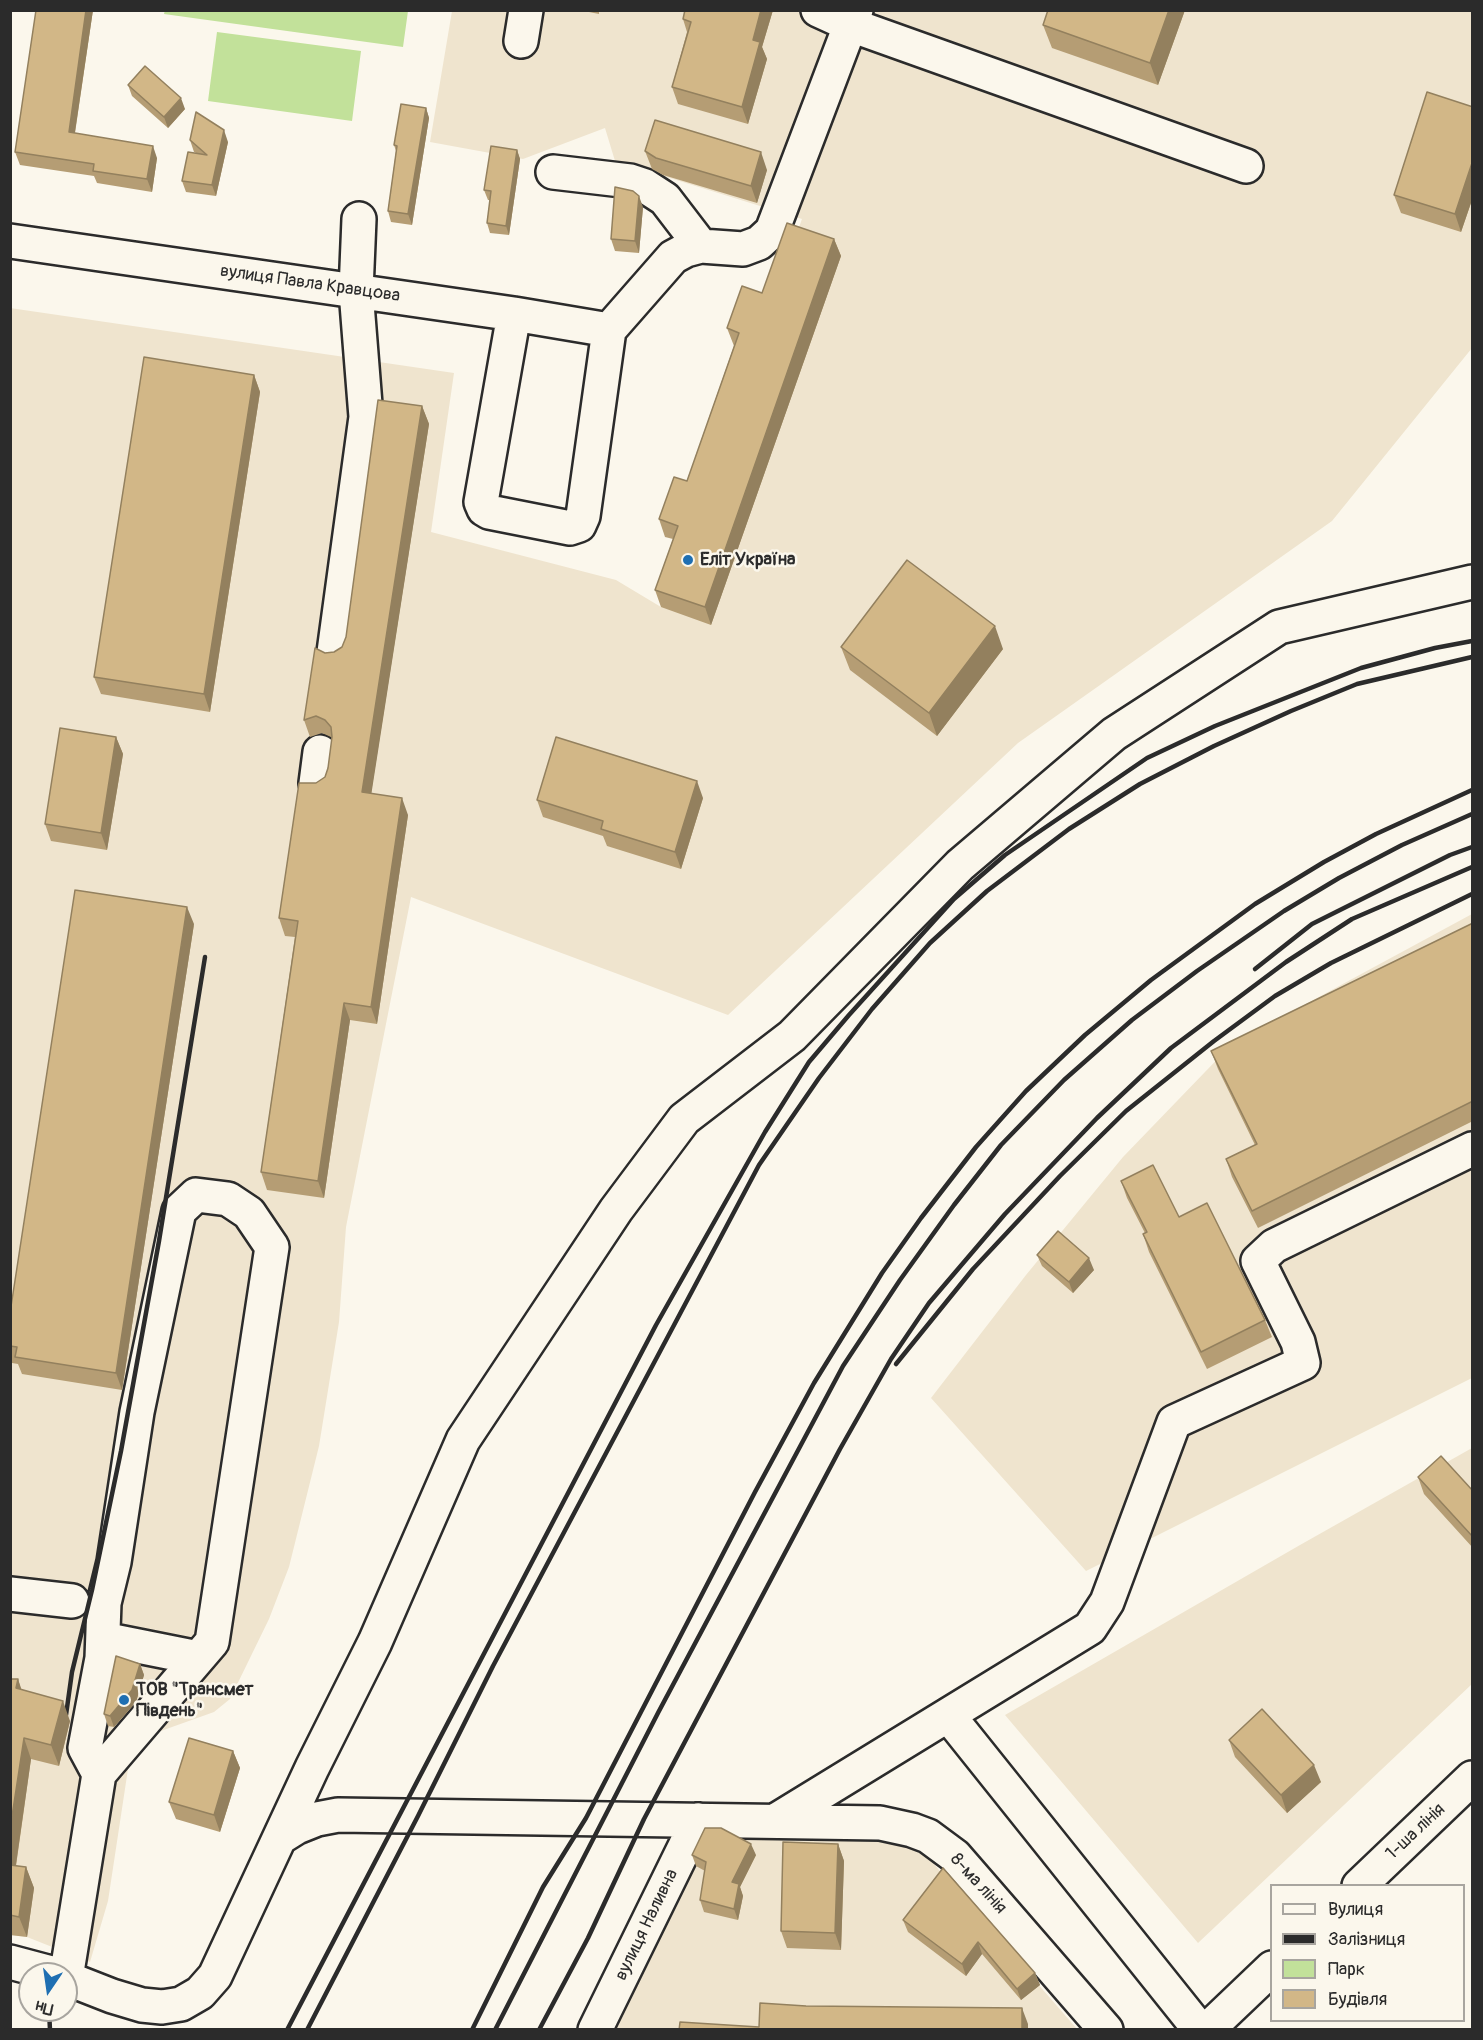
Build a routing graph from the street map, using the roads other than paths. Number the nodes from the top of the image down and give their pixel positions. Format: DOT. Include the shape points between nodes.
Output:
graph roads {
  1 [pos="818,10"];
  2 [pos="853,18"];
  3 [pos="1246,166"];
  4 [pos="553,172"];
  5 [pos="359,219"];
  6 [pos="10,241"];
  7 [pos="701,246"];
  8 [pos="356,291"];
  9 [pos="514,314"];
  10 [pos="609,330"];
  11 [pos="1473,582"];
  12 [pos="334,652"];
  13 [pos="1473,1149"];
  14 [pos="10,1594"];
  15 [pos="72,1601"];
  16 [pos="103,1639"];
  17 [pos="198,1658"];
  18 [pos="948,1715"];
  19 [pos="99,1774"];
  20 [pos="1473,1778"];
  21 [pos="698,1820"];
  22 [pos="775,1821"];
  23 [pos="281,1837"];
  24 [pos="1361,1884"];
  25 [pos="69,1962"];
  26 [pos="1270,1970"];
  27 [pos="78,1983"];
  28 [pos="595,2030"];
  29 [pos="1106,2030"];
  30 [pos="1200,2030"];
  31 [pos="1207,2030"];
  1 -- 2 [label="street"];
  2 -- 3 [label="street"];
  2 -- 7 [label="street" via="772,231 759,243 743,249"];
  4 -- 7 [label="street" via="645,186 665,199"];
  5 -- 8 [label="street"];
  6 -- 8 [label="street, вулиця Павла Кравцова"];
  7 -- 10 [label="street" via="673,257"];
  8 -- 9 [label="street, вулиця Павла Кравцова"];
  8 -- 12 [label="street" via="366,417"];
  9 -- 10 [label="street, вулиця Павла Кравцова"];
  9 -- 10 [label="street" via="481,502 489,512 570,528 579,525 583,516"];
  11 -- 23 [label="street" via="1279,627 1114,734 960,865 792,1036 684,1119 616,1210 463,1440 375,1642"];
  13 -- 18 [label="street" via="1274,1246 1258,1261 1298,1342 1303,1363 1174,1422 1107,1602 1090,1628"];
  14 -- 15 [label="street"];
  16 -- 17 [label="street"];
  16 -- 17 [label="street" via="104,1603 137,1412 179,1211 196,1195 228,1199 249,1213 272,1247 212,1642"];
  16 -- 19 [label="street" via="85,1748"];
  17 -- 19 [label="street"];
  18 -- 22 [label="street"];
  18 -- 30 [label="street"];
  19 -- 25 [label="street"];
  20 -- 24 [label="street, 1-ша лінія"];
  21 -- 22 [label="street, 8-ма лінія"];
  21 -- 23 [label="street, 8-ма лінія" via="338,1815 317,1819"];
  21 -- 28 [label="street, вулиця Наливна"];
  22 -- 29 [label="street, 8-ма лінія" via="880,1823 928,1836 955,1856"];
  23 -- 27 [label="street" via="215,1976 200,1993 181,2004 162,2007 142,2005"];
  26 -- 31 [label="street"];
}
